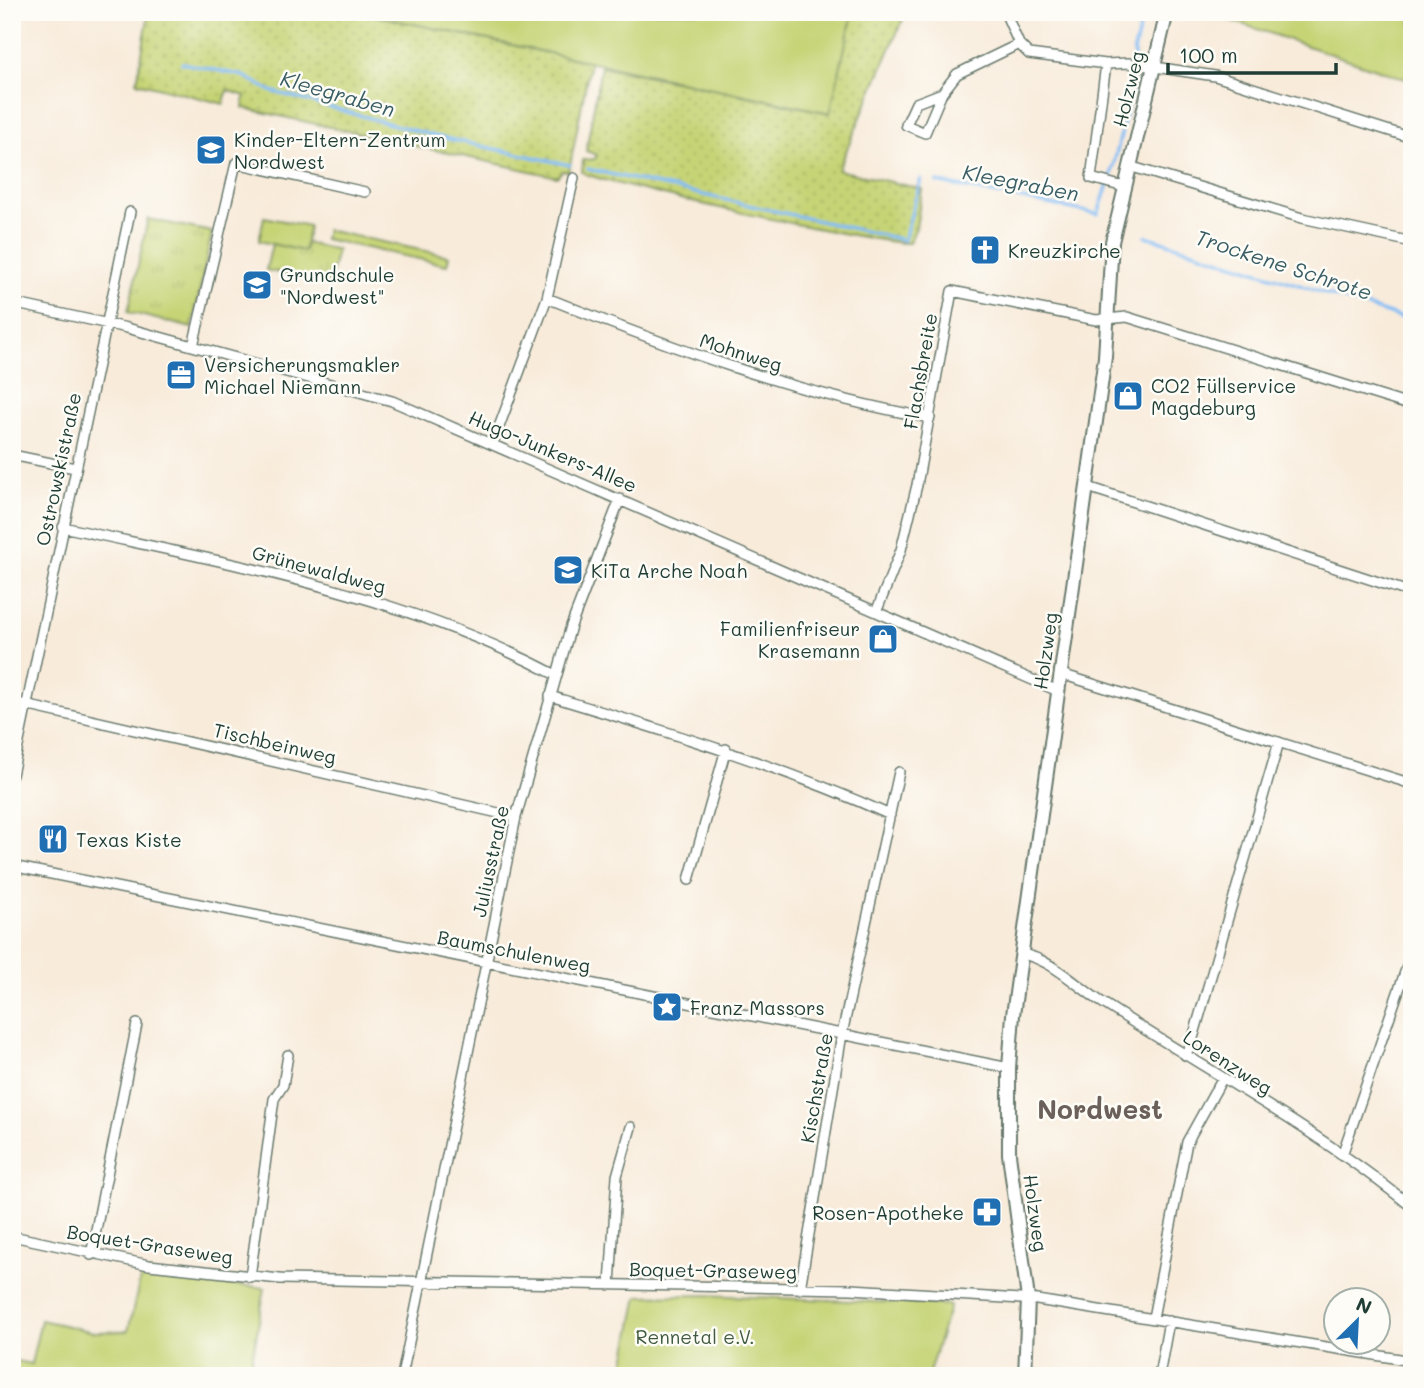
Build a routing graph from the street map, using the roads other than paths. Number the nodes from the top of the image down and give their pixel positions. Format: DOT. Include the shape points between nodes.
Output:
graph roads {
  1 [pos="1004,12"];
  2 [pos="1167,12"];
  3 [pos="1019,44"];
  4 [pos="1106,64"];
  5 [pos="1147,67"];
  6 [pos="942,93"];
  7 [pos="1412,138"];
  8 [pos="1129,166"];
  9 [pos="574,178"];
  10 [pos="1118,186"];
  11 [pos="365,192"];
  12 [pos="130,212"];
  13 [pos="1412,243"];
  14 [pos="547,298"];
  15 [pos="12,303"];
  16 [pos="1108,320"];
  17 [pos="107,323"];
  18 [pos="193,346"];
  19 [pos="1412,406"];
  20 [pos="930,418"];
  21 [pos="493,443"];
  22 [pos="12,455"];
  23 [pos="75,468"];
  24 [pos="1088,487"];
  25 [pos="620,499"];
  26 [pos="63,527"];
  27 [pos="1412,593"];
  28 [pos="877,610"];
  29 [pos="1061,674"];
  30 [pos="556,675"];
  31 [pos="1058,691"];
  32 [pos="550,696"];
  33 [pos="12,702"];
  34 [pos="26,704"];
  35 [pos="1279,742"];
  36 [pos="726,749"];
  37 [pos="899,772"];
  38 [pos="12,775"];
  39 [pos="1412,784"];
  40 [pos="890,815"];
  41 [pos="516,817"];
  42 [pos="12,866"];
  43 [pos="689,880"];
  44 [pos="1412,952"];
  45 [pos="1021,954"];
  46 [pos="487,963"];
  47 [pos="138,1024"];
  48 [pos="842,1034"];
  49 [pos="288,1055"];
  50 [pos="1185,1055"];
  51 [pos="1009,1069"];
  52 [pos="1222,1079"];
  53 [pos="631,1127"];
  54 [pos="1342,1155"];
  55 [pos="1412,1207"];
  56 [pos="12,1236"];
  57 [pos="91,1255"];
  58 [pos="250,1277"];
  59 [pos="421,1282"];
  60 [pos="610,1285"];
  61 [pos="800,1289"];
  62 [pos="1028,1299"];
  63 [pos="1153,1318"];
  64 [pos="1169,1321"];
  65 [pos="1412,1361"];
  66 [pos="402,1376"];
  67 [pos="1025,1376"];
  68 [pos="1159,1376"];
  1 -- 3 [label="street"];
  2 -- 5 [label="street, Holzweg"];
  3 -- 4 [label="street" via="1028,54"];
  3 -- 6 [label="street" via="957,74"];
  4 -- 5 [label="street"];
  4 -- 10 [label="street" via="1091,178"];
  5 -- 7 [label="street" via="1215,76"];
  5 -- 8 [label="street, Holzweg"];
  6 -- 6 [label="street" via="916,103 906,125 925,133"];
  8 -- 10 [label="street, Holzweg"];
  8 -- 13 [label="street" via="1302,218"];
  9 -- 14 [label="street"];
  10 -- 16 [label="street, Holzweg"];
  11 -- 18 [label="street" via="236,163"];
  12 -- 17 [label="street, Ostrowskistraße"];
  14 -- 20 [label="street, Mohnweg" via="751,375"];
  14 -- 21 [label="street"];
  15 -- 17 [label="street, Hugo-Junkers-Allee"];
  16 -- 19 [label="street" via="1128,317"];
  16 -- 20 [label="street, Flachsbreite" via="952,291"];
  16 -- 24 [label="street, Holzweg"];
  17 -- 18 [label="street, Hugo-Junkers-Allee"];
  17 -- 23 [label="street, Ostrowskistraße"];
  18 -- 21 [label="street, Hugo-Junkers-Allee" via="392,401"];
  20 -- 28 [label="street, Flachsbreite" via="901,550"];
  21 -- 25 [label="street, Hugo-Junkers-Allee"];
  22 -- 23 [label="street"];
  23 -- 26 [label="street, Ostrowskistraße"];
  24 -- 27 [label="street"];
  24 -- 29 [label="street, Holzweg"];
  25 -- 28 [label="street, Hugo-Junkers-Allee"];
  25 -- 30 [label="street, Juliusstraße"];
  26 -- 30 [label="street, Grünewaldweg" via="341,592 450,625"];
  26 -- 34 [label="street, Ostrowskistraße"];
  28 -- 31 [label="street, Hugo-Junkers-Allee"];
  29 -- 31 [label="street, Holzweg"];
  29 -- 35 [label="street"];
  30 -- 32 [label="street, Juliusstraße"];
  31 -- 45 [label="street, Holzweg"];
  32 -- 36 [label="street"];
  32 -- 41 [label="street, Juliusstraße"];
  33 -- 34 [label="street, Tischbeinweg"];
  34 -- 38 [label="street, Ostrowskistraße"];
  34 -- 41 [label="street, Tischbeinweg"];
  35 -- 39 [label="street"];
  35 -- 50 [label="street"];
  36 -- 40 [label="street"];
  36 -- 43 [label="street"];
  37 -- 40 [label="street, Kischstraße"];
  40 -- 48 [label="street, Kischstraße"];
  41 -- 46 [label="street, Juliusstraße"];
  42 -- 46 [label="street, Baumschulenweg"];
  44 -- 54 [label="street"];
  45 -- 50 [label="street, Lorenzweg" via="1039,959"];
  45 -- 51 [label="street, Holzweg"];
  46 -- 48 [label="street, Baumschulenweg"];
  46 -- 59 [label="street, Juliusstraße"];
  47 -- 57 [label="street"];
  48 -- 51 [label="street, Baumschulenweg"];
  48 -- 61 [label="street, Kischstraße"];
  49 -- 58 [label="street" via="283,1085 274,1099"];
  50 -- 52 [label="street, Lorenzweg"];
  51 -- 62 [label="street, Holzweg" via="1010,1171"];
  52 -- 54 [label="street, Lorenzweg"];
  52 -- 63 [label="street" via="1187,1142"];
  53 -- 60 [label="street" via="617,1177"];
  54 -- 55 [label="street, Lorenzweg"];
  56 -- 57 [label="street, Boquet-Graseweg"];
  57 -- 58 [label="street, Boquet-Graseweg"];
  58 -- 59 [label="street, Boquet-Graseweg"];
  59 -- 60 [label="street, Boquet-Graseweg"];
  59 -- 66 [label="street, Juliusstraße"];
  60 -- 61 [label="street, Boquet-Graseweg"];
  61 -- 62 [label="street, Boquet-Graseweg"];
  62 -- 63 [label="street, Boquet-Graseweg"];
  62 -- 67 [label="street, Holzweg"];
  63 -- 64 [label="street, Boquet-Graseweg"];
  64 -- 65 [label="street, Boquet-Graseweg"];
  64 -- 68 [label="street"];
}
